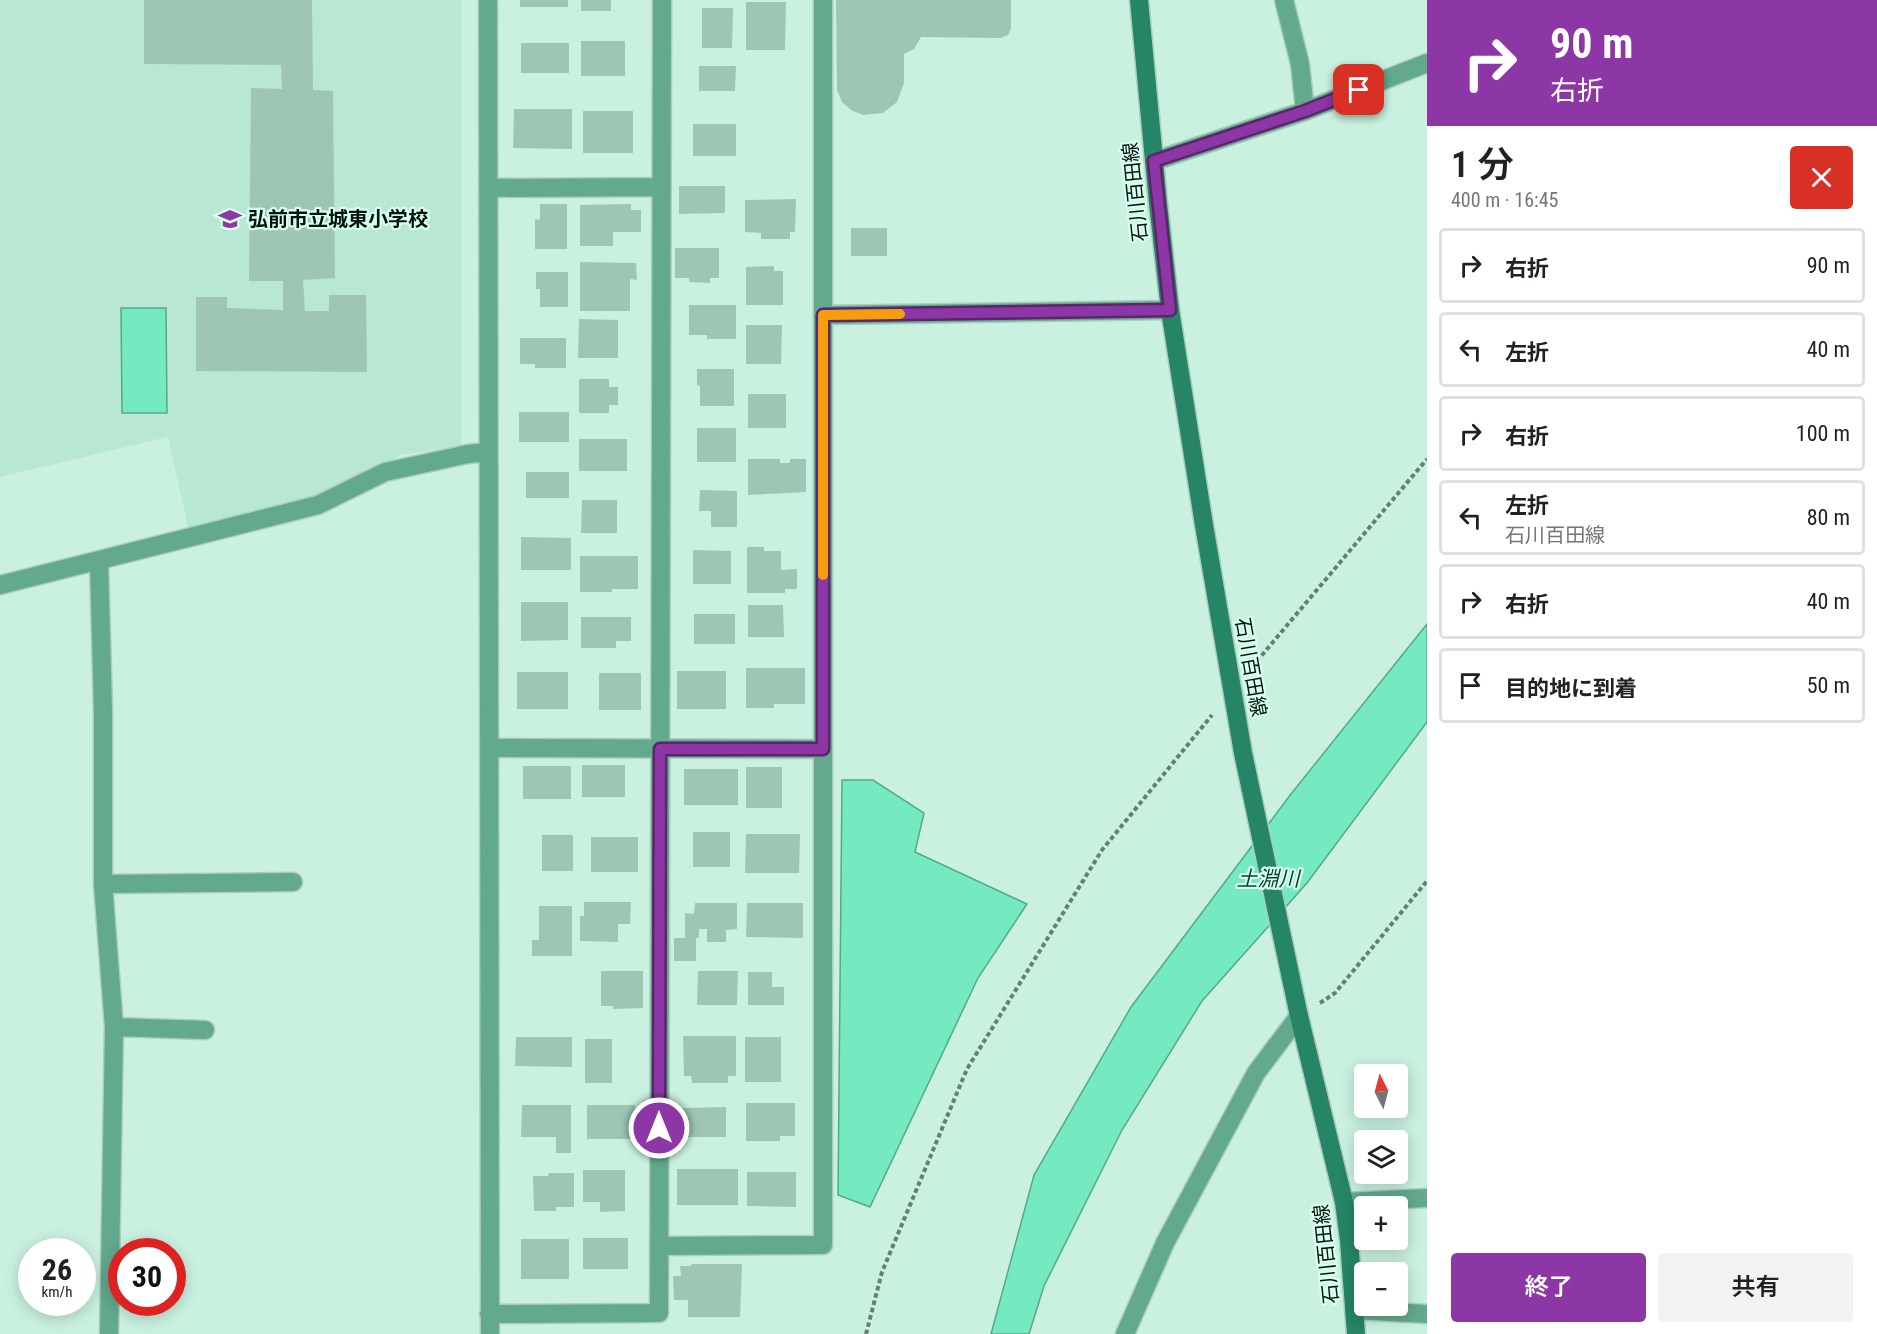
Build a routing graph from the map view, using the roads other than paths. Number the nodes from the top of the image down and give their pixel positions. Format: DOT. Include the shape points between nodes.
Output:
graph roads {
  1 [pos="488,0"];
  2 [pos="662,0"];
  3 [pos="823,0"];
  4 [pos="1139,0"];
  5 [pos="1284,0"];
  6 [pos="1427,63"];
  7 [pos="1305,111"];
  8 [pos="1154,161"];
  9 [pos="661,187"];
  10 [pos="488,188"];
  11 [pos="1170,310"];
  12 [pos="823,315"];
  13 [pos="488,452"];
  14 [pos="99,561"];
  15 [pos="0,585"];
  16 [pos="489,748"];
  17 [pos="660,749"];
  18 [pos="823,749"];
  19 [pos="293,882"];
  20 [pos="103,884"];
  21 [pos="1299,1017"];
  22 [pos="114,1027"];
  23 [pos="205,1030"];
  24 [pos="1427,1198"];
  25 [pos="1344,1202"];
  26 [pos="659,1246"];
  27 [pos="1354,1300"];
  28 [pos="1408,1313"];
  29 [pos="489,1314"];
  30 [pos="1427,1314"];
  31 [pos="1355,1316"];
  32 [pos="109,1334"];
  33 [pos="490,1334"];
  34 [pos="1125,1334"];
  35 [pos="1356,1334"];
  1 -- 10 [label="street"];
  2 -- 9 [label="street"];
  3 -- 12 [label="street"];
  4 -- 8 [label="main road, 石川百田線"];
  5 -- 7 [label="street" via="1300,64"];
  6 -- 7 [label="street"];
  7 -- 8 [label="street"];
  8 -- 11 [label="main road, 石川百田線"];
  9 -- 10 [label="street"];
  9 -- 17 [label="street"];
  10 -- 13 [label="street"];
  11 -- 12 [label="street"];
  11 -- 21 [label="main road, 石川百田線" via="1244,753"];
  12 -- 18 [label="street"];
  13 -- 14 [label="street" via="385,472 318,505"];
  13 -- 16 [label="street"];
  14 -- 15 [label="street"];
  14 -- 20 [label="street" via="104,712"];
  16 -- 17 [label="street"];
  16 -- 29 [label="street"];
  17 -- 18 [label="street"];
  17 -- 26 [label="street"];
  18 -- 26 [label="street" via="823,1245"];
  19 -- 20 [label="street"];
  20 -- 22 [label="street"];
  21 -- 25 [label="main road, 石川百田線"];
  21 -- 34 [label="street" via="1256,1073 1165,1243"];
  22 -- 23 [label="street"];
  22 -- 32 [label="street"];
  24 -- 25 [label="street"];
  25 -- 27 [label="main road, 石川百田線"];
  26 -- 29 [label="street" via="659,1313"];
  28 -- 30 [label="street"];
  29 -- 33 [label="street"];
  31 -- 35 [label="main road, 石川百田線"];
}
